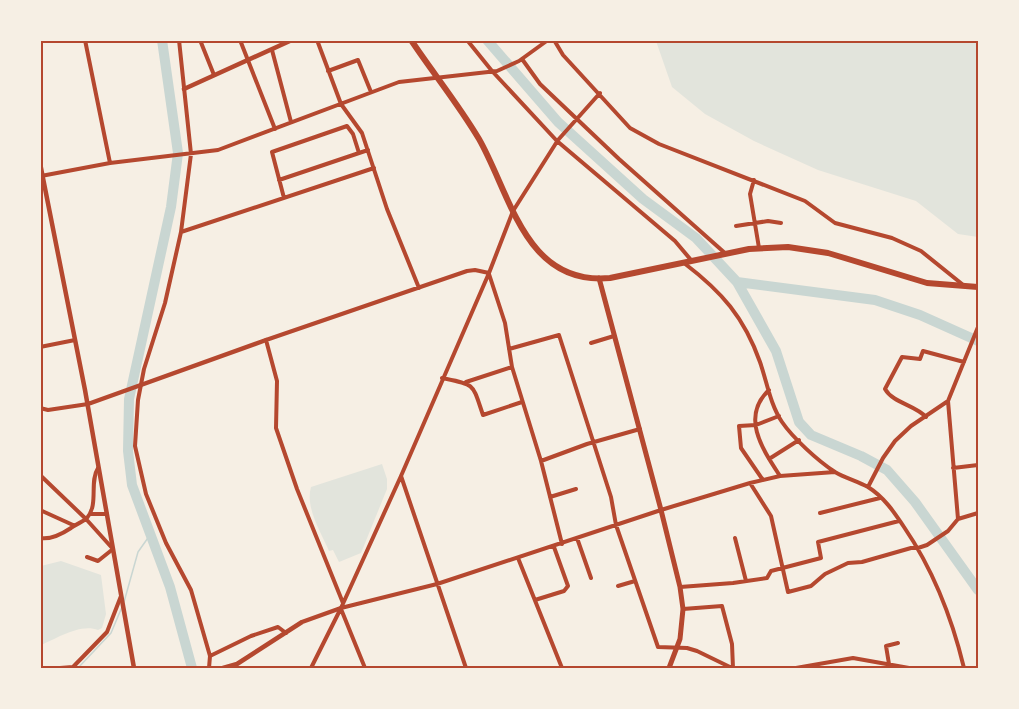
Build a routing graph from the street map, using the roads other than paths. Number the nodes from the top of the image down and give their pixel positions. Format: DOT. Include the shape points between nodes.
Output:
graph roads {
  1 [pos="85,40"];
  2 [pos="179,40"];
  3 [pos="200,40"];
  4 [pos="240,40"];
  5 [pos="292,40"];
  6 [pos="317,40"];
  7 [pos="411,40"];
  8 [pos="467,40"];
  9 [pos="548,40"];
  10 [pos="554,40"];
  11 [pos="272,50"];
  12 [pos="520,60"];
  13 [pos="248,61"];
  14 [pos="328,71"];
  15 [pos="495,71"];
  16 [pos="214,75"];
  17 [pos="436,78"];
  18 [pos="184,89"];
  19 [pos="371,92"];
  20 [pos="600,93"];
  21 [pos="340,104"];
  22 [pos="576,119"];
  23 [pos="291,122"];
  24 [pos="275,129"];
  25 [pos="557,140"];
  26 [pos="368,150"];
  27 [pos="359,153"];
  28 [pos="189,154"];
  29 [pos="40,163"];
  30 [pos="110,163"];
  31 [pos="374,168"];
  32 [pos="42,176"];
  33 [pos="279,180"];
  34 [pos="754,180"];
  35 [pos="284,198"];
  36 [pos="513,211"];
  37 [pos="755,223"];
  38 [pos="781,223"];
  39 [pos="736,226"];
  40 [pos="181,232"];
  41 [pos="759,248"];
  42 [pos="725,254"];
  43 [pos="693,261"];
  44 [pos="684,263"];
  45 [pos="489,273"];
  46 [pos="599,278"];
  47 [pos="965,287"];
  48 [pos="978,287"];
  49 [pos="419,288"];
  50 [pos="977,329"];
  51 [pos="614,336"];
  52 [pos="75,340"];
  53 [pos="266,340"];
  54 [pos="591,343"];
  55 [pos="971,345"];
  56 [pos="40,347"];
  57 [pos="978,348"];
  58 [pos="509,349"];
  59 [pos="964,362"];
  60 [pos="512,367"];
  61 [pos="442,378"];
  62 [pos="466,383"];
  63 [pos="139,387"];
  64 [pos="769,390"];
  65 [pos="948,401"];
  66 [pos="522,402"];
  67 [pos="88,404"];
  68 [pos="40,408"];
  69 [pos="778,416"];
  70 [pos="926,417"];
  71 [pos="756,425"];
  72 [pos="640,429"];
  73 [pos="799,440"];
  74 [pos="592,442"];
  75 [pos="769,459"];
  76 [pos="541,461"];
  77 [pos="978,465"];
  78 [pos="99,467"];
  79 [pos="953,468"];
  80 [pos="835,472"];
  81 [pos="40,475"];
  82 [pos="401,476"];
  83 [pos="780,476"];
  84 [pos="763,480"];
  85 [pos="750,483"];
  86 [pos="868,487"];
  87 [pos="576,489"];
  88 [pos="550,497"];
  89 [pos="880,498"];
  90 [pos="40,510"];
  91 [pos="662,510"];
  92 [pos="820,513"];
  93 [pos="978,513"];
  94 [pos="89,514"];
  95 [pos="107,514"];
  96 [pos="86,519"];
  97 [pos="958,519"];
  98 [pos="899,520"];
  99 [pos="74,525"];
  100 [pos="616,525"];
  101 [pos="40,538"];
  102 [pos="577,538"];
  103 [pos="735,538"];
  104 [pos="562,544"];
  105 [pos="554,547"];
  106 [pos="918,548"];
  107 [pos="113,549"];
  108 [pos="87,557"];
  109 [pos="518,558"];
  110 [pos="782,569"];
  111 [pos="591,579"];
  112 [pos="635,581"];
  113 [pos="746,581"];
  114 [pos="437,584"];
  115 [pos="618,586"];
  116 [pos="680,587"];
  117 [pos="121,595"];
  118 [pos="535,600"];
  119 [pos="342,606"];
  120 [pos="683,609"];
  121 [pos="286,633"];
  122 [pos="898,643"];
  123 [pos="677,648"];
  124 [pos="210,656"];
  125 [pos="890,664"];
  126 [pos="73,668"];
  127 [pos="60,669"];
  128 [pos="134,669"];
  129 [pos="209,669"];
  130 [pos="224,669"];
  131 [pos="311,669"];
  132 [pos="365,669"];
  133 [pos="466,669"];
  134 [pos="562,669"];
  135 [pos="669,669"];
  136 [pos="733,669"];
  137 [pos="796,669"];
  138 [pos="909,669"];
  139 [pos="964,669"];
  1 -- 30 [label="street"];
  2 -- 18 [label="street"];
  3 -- 16 [label="street"];
  4 -- 13 [label="street"];
  5 -- 11 [label="street"];
  6 -- 14 [label="street"];
  7 -- 17 [label="highway"];
  8 -- 15 [label="street"];
  9 -- 12 [label="street"];
  10 -- 20 [label="street" via="563,55"];
  11 -- 13 [label="street"];
  11 -- 23 [label="street"];
  12 -- 15 [label="street"];
  12 -- 22 [label="street"];
  13 -- 16 [label="street"];
  13 -- 24 [label="street"];
  14 -- 19 [label="street" via="358,60"];
  14 -- 21 [label="street"];
  15 -- 17 [label="street"];
  15 -- 25 [label="street"];
  16 -- 18 [label="street"];
  17 -- 19 [label="street" via="399,82"];
  17 -- 36 [label="highway" via="479,139"];
  18 -- 28 [label="street"];
  19 -- 21 [label="street"];
  20 -- 22 [label="street"];
  20 -- 34 [label="street" via="630,128 659,144"];
  21 -- 23 [label="street"];
  21 -- 26 [label="street" via="362,134"];
  22 -- 25 [label="street"];
  22 -- 42 [label="street"];
  23 -- 24 [label="street"];
  24 -- 28 [label="street" via="218,150"];
  25 -- 36 [label="street"];
  25 -- 43 [label="street"];
  26 -- 27 [label="street"];
  26 -- 31 [label="street"];
  27 -- 33 [label="street"];
  27 -- 33 [label="street" via="354,134 347,126 272,152"];
  28 -- 30 [label="street"];
  28 -- 40 [label="street"];
  29 -- 32 [label="street"];
  30 -- 32 [label="street"];
  31 -- 35 [label="street"];
  31 -- 49 [label="street"];
  32 -- 52 [label="street"];
  33 -- 35 [label="street"];
  34 -- 37 [label="street" via="750,194"];
  34 -- 47 [label="street" via="805,201 835,223 892,238 921,251"];
  35 -- 40 [label="street"];
  36 -- 45 [label="street"];
  36 -- 46 [label="highway" via="529,242 550,262 575,274"];
  37 -- 38 [label="street"];
  37 -- 39 [label="street"];
  37 -- 41 [label="street"];
  40 -- 63 [label="street" via="165,303"];
  41 -- 42 [label="highway"];
  41 -- 47 [label="highway" via="815,250 927,283"];
  42 -- 43 [label="highway"];
  43 -- 44 [label="highway"];
  44 -- 46 [label="highway"];
  44 -- 64 [label="street" via="717,290 740,318"];
  45 -- 49 [label="street" via="470,271"];
  45 -- 58 [label="street"];
  45 -- 61 [label="street"];
  46 -- 51 [label="main road"];
  47 -- 48 [label="highway"];
  49 -- 53 [label="street"];
  50 -- 55 [label="street"];
  51 -- 54 [label="street"];
  51 -- 72 [label="main road"];
  52 -- 56 [label="street"];
  52 -- 67 [label="street"];
  53 -- 63 [label="street"];
  53 -- 119 [label="street" via="277,381 276,428"];
  55 -- 57 [label="street"];
  55 -- 59 [label="street"];
  58 -- 60 [label="street"];
  58 -- 74 [label="street" via="559,335"];
  59 -- 65 [label="street"];
  59 -- 70 [label="street" via="923,351 920,359 902,357 885,389"];
  60 -- 62 [label="street"];
  60 -- 66 [label="street"];
  61 -- 62 [label="street"];
  61 -- 82 [label="street"];
  62 -- 66 [label="street" via="474,387 483,415"];
  63 -- 67 [label="street"];
  63 -- 124 [label="street" via="135,446 144,486 162,534 191,590"];
  64 -- 69 [label="street"];
  64 -- 71 [label="street" via="756,408"];
  65 -- 70 [label="street"];
  65 -- 79 [label="street"];
  66 -- 76 [label="street"];
  67 -- 68 [label="street"];
  67 -- 78 [label="street"];
  69 -- 71 [label="street"];
  69 -- 73 [label="street"];
  70 -- 86 [label="street" via="895,441"];
  71 -- 75 [label="street" via="760,446"];
  71 -- 84 [label="street" via="739,426 741,448"];
  72 -- 74 [label="street"];
  72 -- 91 [label="main road"];
  73 -- 75 [label="street"];
  73 -- 80 [label="street"];
  74 -- 76 [label="street"];
  74 -- 100 [label="street"];
  75 -- 83 [label="street"];
  76 -- 88 [label="street"];
  77 -- 79 [label="street"];
  78 -- 94 [label="street" via="94,475"];
  78 -- 95 [label="street"];
  79 -- 97 [label="street"];
  80 -- 83 [label="street"];
  80 -- 86 [label="street"];
  81 -- 96 [label="street"];
  82 -- 114 [label="street"];
  82 -- 119 [label="street"];
  83 -- 84 [label="street"];
  84 -- 85 [label="street"];
  85 -- 91 [label="street"];
  85 -- 110 [label="street" via="771,516"];
  86 -- 89 [label="street"];
  87 -- 88 [label="street"];
  88 -- 104 [label="street"];
  89 -- 92 [label="street"];
  89 -- 98 [label="street"];
  90 -- 99 [label="street"];
  91 -- 100 [label="street"];
  91 -- 116 [label="main road"];
  93 -- 97 [label="street"];
  94 -- 95 [label="street"];
  94 -- 96 [label="street"];
  95 -- 107 [label="street"];
  96 -- 99 [label="street"];
  96 -- 107 [label="street"];
  97 -- 106 [label="street" via="948,531"];
  98 -- 106 [label="street"];
  98 -- 110 [label="street" via="818,542 821,558"];
  99 -- 101 [label="street" via="48,539"];
  100 -- 102 [label="street"];
  100 -- 112 [label="street"];
  102 -- 104 [label="street"];
  102 -- 111 [label="street"];
  103 -- 113 [label="street"];
  104 -- 105 [label="street"];
  105 -- 109 [label="street"];
  105 -- 118 [label="street" via="568,586 564,591"];
  106 -- 110 [label="street" via="848,563 811,586 788,592"];
  106 -- 139 [label="street" via="941,593"];
  107 -- 108 [label="street" via="98,561"];
  107 -- 117 [label="street"];
  109 -- 114 [label="street"];
  109 -- 118 [label="street"];
  110 -- 113 [label="street" via="771,572 767,578"];
  112 -- 115 [label="street"];
  112 -- 123 [label="street" via="658,647"];
  113 -- 116 [label="street"];
  114 -- 119 [label="street"];
  114 -- 133 [label="street"];
  116 -- 120 [label="main road"];
  117 -- 126 [label="street" via="107,633"];
  117 -- 128 [label="street"];
  118 -- 134 [label="street"];
  119 -- 121 [label="street"];
  119 -- 131 [label="street"];
  119 -- 132 [label="street"];
  120 -- 123 [label="main road"];
  120 -- 136 [label="street" via="722,606 732,644"];
  121 -- 124 [label="street" via="278,627"];
  121 -- 130 [label="street"];
  122 -- 125 [label="street" via="886,646"];
  123 -- 135 [label="main road"];
  123 -- 136 [label="street" via="698,651"];
  124 -- 129 [label="street"];
  125 -- 137 [label="street" via="853,658"];
  125 -- 138 [label="street"];
  126 -- 127 [label="street"];
}
